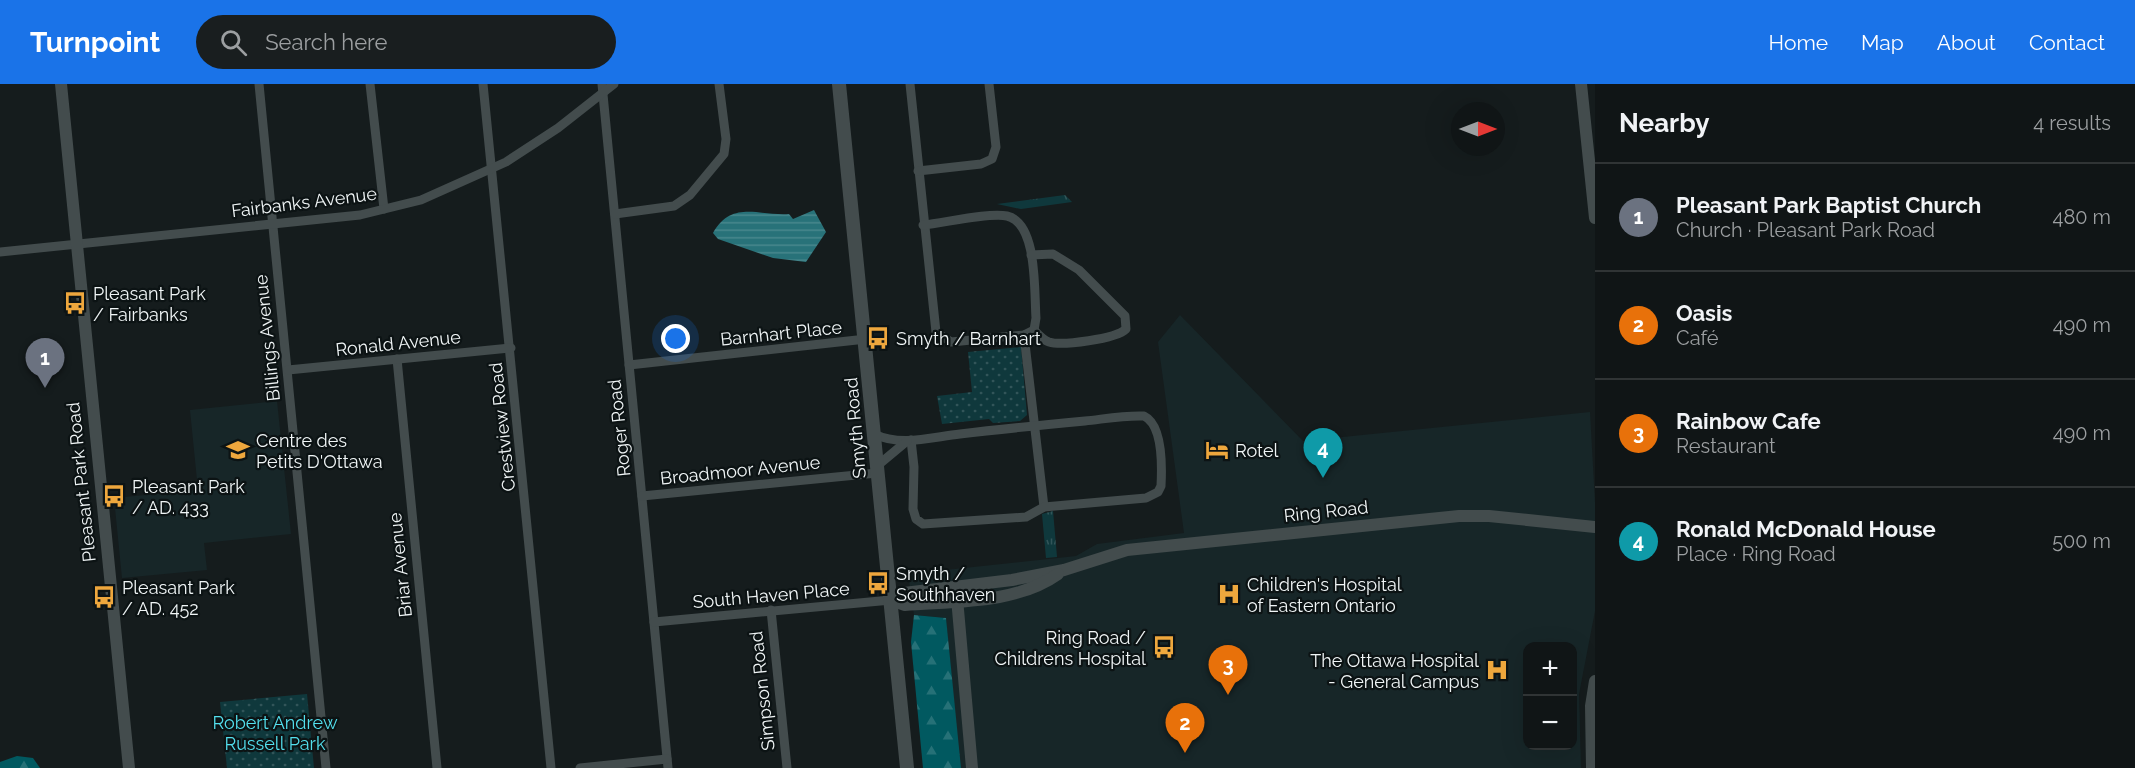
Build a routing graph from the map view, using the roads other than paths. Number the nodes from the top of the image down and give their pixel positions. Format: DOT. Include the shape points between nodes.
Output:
graph roads {
  1 [pos="61,84"];
  2 [pos="259,84"];
  3 [pos="370,84"];
  4 [pos="483,84"];
  5 [pos="614,84"];
  6 [pos="719,84"];
  7 [pos="839,84"];
  8 [pos="910,84"];
  9 [pos="989,84"];
  10 [pos="1581,84"];
  11 [pos="602,88"];
  12 [pos="492,169"];
  13 [pos="918,171"];
  14 [pos="384,209"];
  15 [pos="615,214"];
  16 [pos="1595,218"];
  17 [pos="272,224"];
  18 [pos="923,225"];
  19 [pos="77,244"];
  20 [pos="0,252"];
  21 [pos="1031,255"];
  22 [pos="1034,330"];
  23 [pos="1024,335"];
  24 [pos="866,339"];
  25 [pos="511,348"];
  26 [pos="396,359"];
  27 [pos="629,365"];
  28 [pos="288,370"];
  29 [pos="1034,426"];
  30 [pos="874,434"];
  31 [pos="909,440"];
  32 [pos="877,470"];
  33 [pos="642,496"];
  34 [pos="1044,507"];
  35 [pos="1595,527"];
  36 [pos="1064,570"];
  37 [pos="956,586"];
  38 [pos="891,600"];
  39 [pos="956,600"];
  40 [pos="771,610"];
  41 [pos="654,622"];
  42 [pos="1595,681"];
  43 [pos="668,764"];
  44 [pos="129,768"];
  45 [pos="326,768"];
  46 [pos="437,768"];
  47 [pos="551,768"];
  48 [pos="580,768"];
  49 [pos="787,768"];
  50 [pos="908,768"];
  51 [pos="972,768"];
  52 [pos="1592,768"];
  1 -- 19 [label="street, Pleasant Park Road"];
  2 -- 17 [label="street, Billings Avenue"];
  3 -- 14 [label="street"];
  4 -- 12 [label="street, Crestview Road"];
  5 -- 11 [label="street, Fairbanks Avenue"];
  6 -- 15 [label="street" via="726,139 724,154 690,195 674,206"];
  7 -- 24 [label="main road, Smyth Road"];
  8 -- 13 [label="street"];
  9 -- 13 [label="street" via="996,147 992,159 981,164"];
  10 -- 16 [label="street"];
  11 -- 12 [label="street, Fairbanks Avenue" via="558,128"];
  11 -- 15 [label="street, Roger Road"];
  12 -- 14 [label="street, Fairbanks Avenue" via="421,200"];
  12 -- 25 [label="street, Crestview Road"];
  13 -- 18 [label="street"];
  14 -- 17 [label="street, Fairbanks Avenue"];
  15 -- 27 [label="street, Roger Road"];
  17 -- 19 [label="street, Fairbanks Avenue"];
  17 -- 28 [label="street, Billings Avenue"];
  18 -- 21 [label="street" via="1007,216 1023,227"];
  18 -- 23 [label="street" via="934,329 938,335 951,342"];
  19 -- 20 [label="street, Fairbanks Avenue"];
  19 -- 44 [label="street, Pleasant Park Road"];
  21 -- 22 [label="street"];
  21 -- 22 [label="street" via="1053,254 1079,270 1120,310 1126,322 1125,329 1116,336 1066,342 1050,342"];
  22 -- 23 [label="street"];
  23 -- 29 [label="street"];
  24 -- 27 [label="street, Barnhart Place"];
  24 -- 30 [label="main road, Smyth Road"];
  25 -- 26 [label="street, Ronald Avenue"];
  25 -- 47 [label="street, Crestview Road"];
  26 -- 28 [label="street, Ronald Avenue"];
  26 -- 46 [label="street, Briar Avenue"];
  27 -- 33 [label="street, Roger Road"];
  28 -- 45 [label="street, Billings Avenue"];
  29 -- 31 [label="street"];
  29 -- 34 [label="street"];
  29 -- 34 [label="street" via="1137,416 1151,420 1156,430 1161,479 1158,492 1152,496"];
  30 -- 31 [label="street" via="886,440"];
  30 -- 32 [label="main road, Smyth Road"];
  31 -- 32 [label="street"];
  31 -- 34 [label="street" via="914,467 913,509 916,519 923,524 1026,517"];
  32 -- 33 [label="street, Broadmoor Avenue"];
  32 -- 38 [label="main road, Smyth Road"];
  33 -- 41 [label="street, Roger Road"];
  35 -- 36 [label="street, Ring Road" via="1460,516 1127,550"];
  36 -- 37 [label="street, Ring Road"];
  36 -- 39 [label="street, Ring Road" via="1049,580 1007,595"];
  37 -- 38 [label="street, Ring Road" via="904,593"];
  37 -- 39 [label="street"];
  38 -- 39 [label="street, Ring Road" via="905,605"];
  38 -- 40 [label="street, South Haven Place"];
  38 -- 50 [label="main road, Smyth Road"];
  39 -- 51 [label="street"];
  40 -- 41 [label="street, South Haven Place"];
  40 -- 49 [label="street, Simpson Road"];
  41 -- 43 [label="street, Roger Road"];
  42 -- 52 [label="street" via="1591,706"];
  43 -- 48 [label="street"];
}
